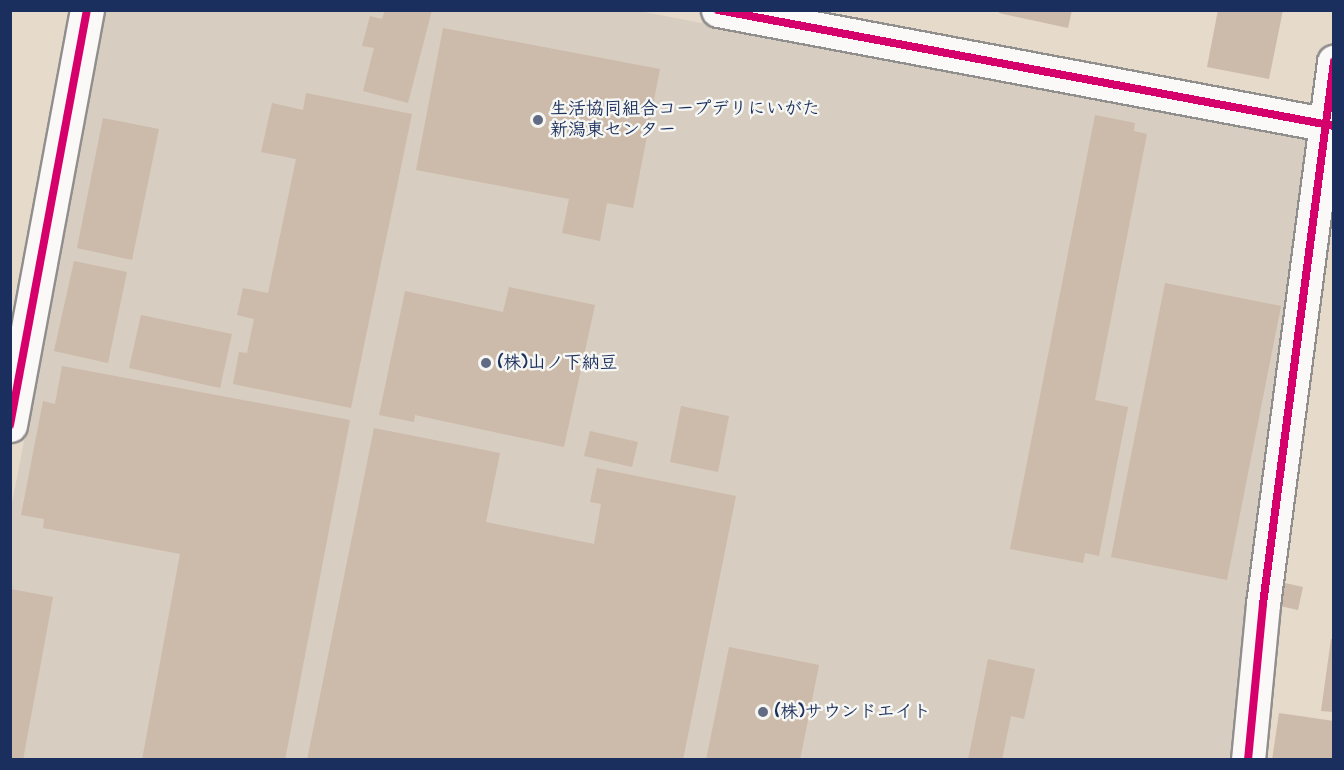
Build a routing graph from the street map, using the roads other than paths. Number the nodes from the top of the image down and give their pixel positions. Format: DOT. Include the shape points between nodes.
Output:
graph roads {
  1 [pos="87,10"];
  2 [pos="718,10"];
  3 [pos="1334,62"];
  4 [pos="1329,125"];
  5 [pos="10,425"];
  6 [pos="1248,759"];
  1 -- 5 [label="street"];
  2 -- 4 [label="street"];
  3 -- 4 [label="street"];
  4 -- 6 [label="street" via="1263,604"];
}
